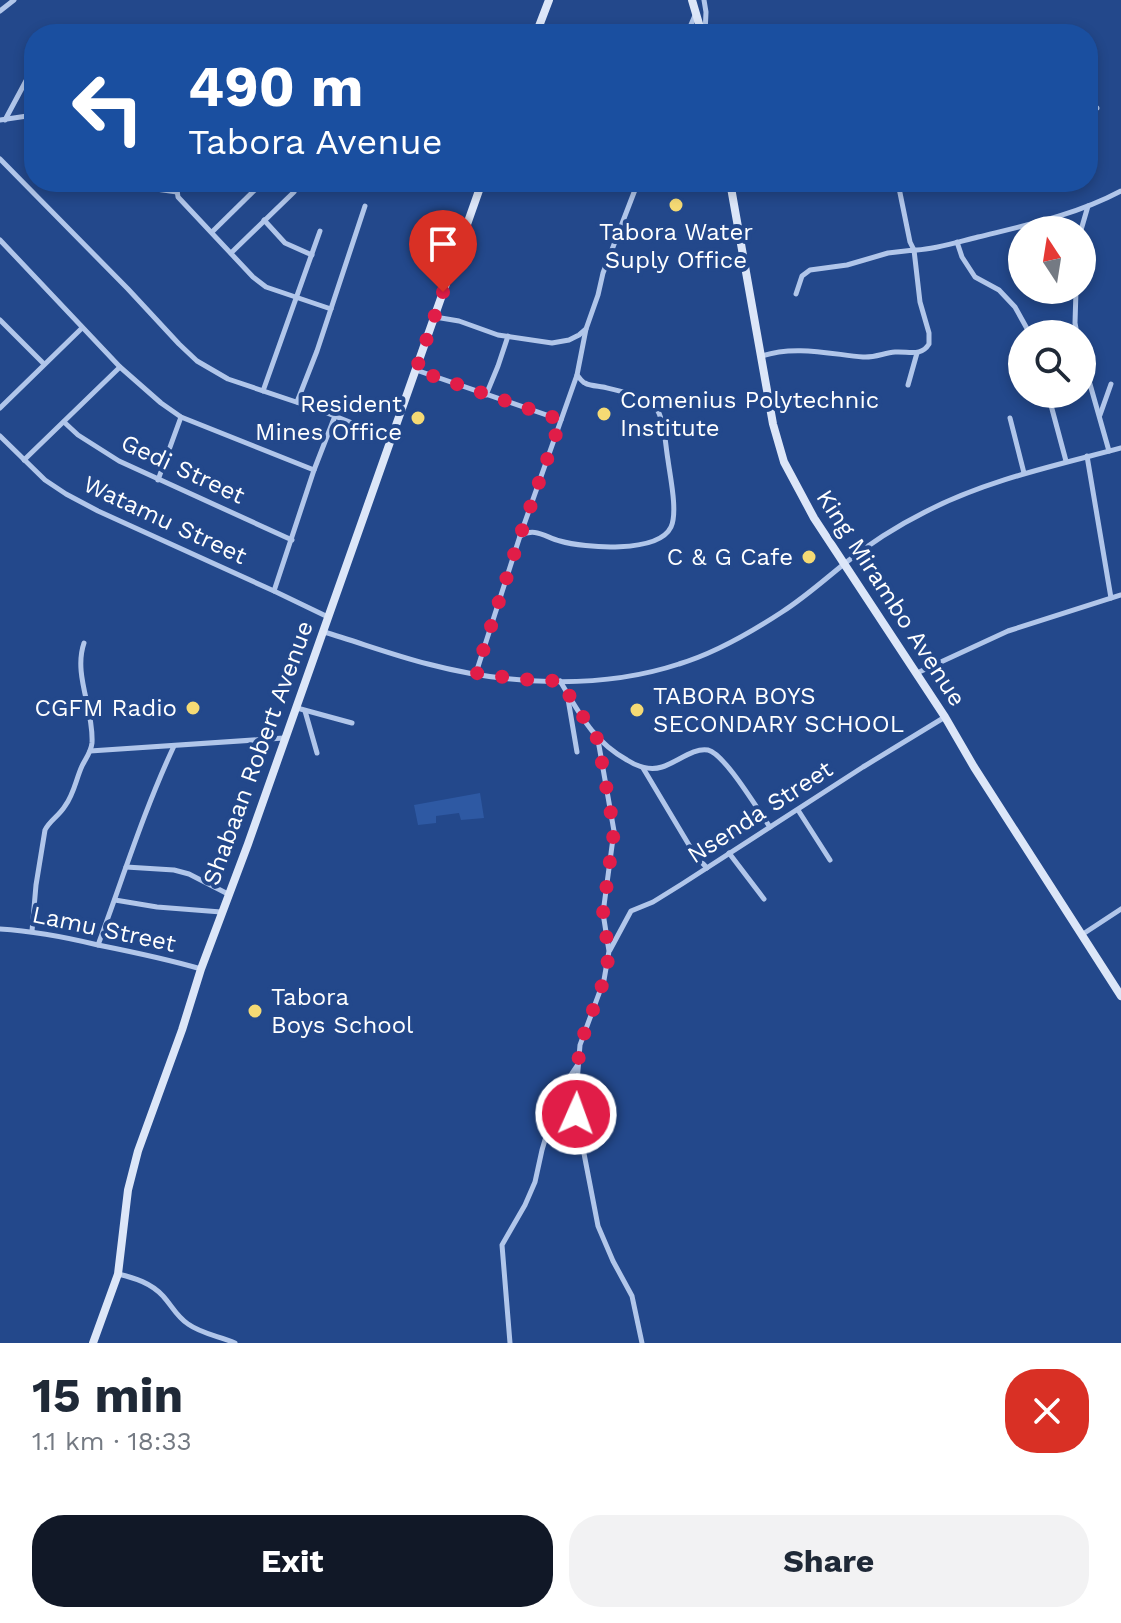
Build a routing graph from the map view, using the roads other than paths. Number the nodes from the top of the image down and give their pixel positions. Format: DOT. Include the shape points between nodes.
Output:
graph roads {
  1 [pos="14,0"];
  2 [pos="549,0"];
  3 [pos="692,0"];
  4 [pos="704,0"];
  5 [pos="0,11"];
  6 [pos="696,12"];
  7 [pos="540,24"];
  8 [pos="691,24"];
  9 [pos="700,24"];
  10 [pos="705,24"];
  11 [pos="24,84"];
  12 [pos="24,117"];
  13 [pos="2,120"];
  14 [pos="0,159"];
  15 [pos="3,167"];
  16 [pos="24,183"];
  17 [pos="1121,191"];
  18 [pos="33,192"];
  19 [pos="177,192"];
  20 [pos="253,192"];
  21 [pos="294,192"];
  22 [pos="478,192"];
  23 [pos="634,192"];
  24 [pos="731,192"];
  25 [pos="900,192"];
  26 [pos="365,206"];
  27 [pos="1088,206"];
  28 [pos="1085,216"];
  29 [pos="264,220"];
  30 [pos="320,231"];
  31 [pos="212,232"];
  32 [pos="0,240"];
  33 [pos="957,242"];
  34 [pos="914,250"];
  35 [pos="231,253"];
  36 [pos="312,255"];
  37 [pos="796,294"];
  38 [pos="296,297"];
  39 [pos="331,309"];
  40 [pos="434,316"];
  41 [pos="0,320"];
  42 [pos="1022,320"];
  43 [pos="82,328"];
  44 [pos="586,329"];
  45 [pos="508,336"];
  46 [pos="917,353"];
  47 [pos="762,356"];
  48 [pos="44,364"];
  49 [pos="120,367"];
  50 [pos="416,370"];
  51 [pos="577,375"];
  52 [pos="1111,384"];
  53 [pos="587,385"];
  54 [pos="908,385"];
  55 [pos="572,389"];
  56 [pos="263,391"];
  57 [pos="486,395"];
  58 [pos="297,402"];
  59 [pos="1096,405"];
  60 [pos="0,408"];
  61 [pos="1053,408"];
  62 [pos="335,416"];
  63 [pos="1099,416"];
  64 [pos="181,417"];
  65 [pos="1010,418"];
  66 [pos="561,420"];
  67 [pos="64,422"];
  68 [pos="0,436"];
  69 [pos="390,438"];
  70 [pos="1121,448"];
  71 [pos="1109,451"];
  72 [pos="1087,456"];
  73 [pos="24,460"];
  74 [pos="1066,461"];
  75 [pos="314,470"];
  76 [pos="1024,473"];
  77 [pos="158,480"];
  78 [pos="528,514"];
  79 [pos="534,527"];
  80 [pos="520,536"];
  81 [pos="292,540"];
  82 [pos="844,564"];
  83 [pos="274,591"];
  84 [pos="1117,598"];
  85 [pos="328,617"];
  86 [pos="324,632"];
  87 [pos="84,643"];
  88 [pos="476,673"];
  89 [pos="916,673"];
  90 [pos="560,681"];
  91 [pos="567,692"];
  92 [pos="300,709"];
  93 [pos="945,717"];
  94 [pos="352,723"];
  95 [pos="285,738"];
  96 [pos="598,740"];
  97 [pos="174,746"];
  98 [pos="90,751"];
  99 [pos="577,752"];
  100 [pos="317,753"];
  101 [pos="643,768"];
  102 [pos="798,810"];
  103 [pos="770,827"];
  104 [pos="729,853"];
  105 [pos="830,860"];
  106 [pos="126,867"];
  107 [pos="707,868"];
  108 [pos="229,895"];
  109 [pos="764,899"];
  110 [pos="115,900"];
  111 [pos="1121,909"];
  112 [pos="222,912"];
  113 [pos="0,929"];
  114 [pos="32,931"];
  115 [pos="1083,934"];
  116 [pos="98,945"];
  117 [pos="609,951"];
  118 [pos="201,969"];
  119 [pos="1121,996"];
  120 [pos="577,1065"];
  121 [pos="118,1274"];
  122 [pos="93,1343"];
  123 [pos="235,1343"];
  124 [pos="510,1343"];
  125 [pos="642,1343"];
  1 -- 5 [label="street"];
  2 -- 7 [label="street"];
  3 -- 6 [label="street"];
  4 -- 10 [label="street"];
  6 -- 8 [label="street"];
  6 -- 9 [label="street"];
  11 -- 13 [label="street"];
  12 -- 13 [label="street"];
  14 -- 15 [label="street"];
  15 -- 16 [label="street"];
  17 -- 27 [label="street"];
  18 -- 56 [label="street" via="197,361"];
  19 -- 31 [label="street"];
  20 -- 31 [label="street"];
  21 -- 29 [label="street"];
  22 -- 40 [label="street, Shabaan Robert Avenue"];
  23 -- 44 [label="street"];
  24 -- 47 [label="street, King Mirambo Avenue"];
  25 -- 34 [label="street"];
  26 -- 39 [label="street"];
  27 -- 28 [label="street"];
  27 -- 33 [label="street"];
  29 -- 35 [label="street"];
  29 -- 36 [label="street" via="285,243"];
  30 -- 36 [label="street"];
  31 -- 35 [label="street"];
  32 -- 43 [label="street"];
  33 -- 34 [label="street"];
  33 -- 42 [label="street" via="975,277 999,290"];
  34 -- 37 [label="street" via="810,270"];
  34 -- 46 [label="street" via="930,339 928,348"];
  35 -- 38 [label="street" via="261,284"];
  36 -- 38 [label="street"];
  38 -- 39 [label="street"];
  38 -- 56 [label="street"];
  39 -- 58 [label="street"];
  40 -- 45 [label="street"];
  40 -- 50 [label="street, Shabaan Robert Avenue"];
  41 -- 48 [label="street"];
  43 -- 48 [label="street"];
  43 -- 49 [label="street"];
  44 -- 45 [label="street" via="552,343"];
  44 -- 51 [label="street"];
  45 -- 57 [label="street"];
  46 -- 47 [label="street" via="864,357 791,350"];
  46 -- 54 [label="street"];
  47 -- 82 [label="street, King Mirambo Avenue" via="784,462"];
  48 -- 60 [label="street"];
  49 -- 64 [label="street"];
  49 -- 67 [label="street"];
  50 -- 57 [label="street"];
  50 -- 69 [label="street, Shabaan Robert Avenue"];
  51 -- 53 [label="street"];
  51 -- 55 [label="street"];
  52 -- 63 [label="street"];
  53 -- 55 [label="street"];
  53 -- 79 [label="street" via="643,399 656,408 674,509 670,528 654,540 612,547 553,539"];
  55 -- 66 [label="street"];
  56 -- 58 [label="street"];
  57 -- 66 [label="street"];
  58 -- 62 [label="street"];
  59 -- 63 [label="street"];
  61 -- 74 [label="street"];
  62 -- 69 [label="street"];
  62 -- 75 [label="street"];
  63 -- 71 [label="street"];
  64 -- 75 [label="street"];
  64 -- 77 [label="street"];
  65 -- 76 [label="street"];
  66 -- 78 [label="street"];
  67 -- 73 [label="street"];
  67 -- 77 [label="street, Gedi Street" via="119,461"];
  68 -- 73 [label="street, Watamu Street"];
  69 -- 85 [label="street, Shabaan Robert Avenue"];
  70 -- 71 [label="street"];
  71 -- 72 [label="street"];
  72 -- 74 [label="street"];
  72 -- 84 [label="street"];
  73 -- 83 [label="street, Watamu Street" via="45,480 98,511"];
  74 -- 76 [label="street"];
  75 -- 81 [label="street"];
  76 -- 82 [label="street" via="925,512"];
  77 -- 81 [label="street, Gedi Street"];
  78 -- 79 [label="street"];
  78 -- 80 [label="street"];
  79 -- 80 [label="street"];
  80 -- 88 [label="street"];
  81 -- 83 [label="street"];
  82 -- 89 [label="street, King Mirambo Avenue"];
  82 -- 90 [label="street" via="783,611 698,657 644,674"];
  83 -- 85 [label="street, Watamu Street"];
  84 -- 89 [label="street" via="1008,631"];
  85 -- 86 [label="street, Shabaan Robert Avenue"];
  86 -- 88 [label="street" via="427,664"];
  86 -- 92 [label="street, Shabaan Robert Avenue"];
  87 -- 98 [label="street" via="80,660"];
  88 -- 90 [label="street"];
  89 -- 93 [label="street, King Mirambo Avenue"];
  90 -- 91 [label="street"];
  91 -- 96 [label="street"];
  91 -- 99 [label="street"];
  92 -- 94 [label="street"];
  92 -- 95 [label="street, Shabaan Robert Avenue"];
  92 -- 100 [label="street"];
  93 -- 102 [label="street, Nsenda Street"];
  93 -- 115 [label="street, King Mirambo Avenue"];
  95 -- 97 [label="street"];
  95 -- 108 [label="street, Shabaan Robert Avenue"];
  96 -- 101 [label="street"];
  96 -- 117 [label="street" via="614,831 603,913"];
  97 -- 98 [label="street"];
  97 -- 106 [label="street"];
  98 -- 114 [label="street" via="66,806 45,830"];
  101 -- 103 [label="street" via="661,768 708,750 730,768"];
  101 -- 107 [label="street"];
  102 -- 103 [label="street, Nsenda Street"];
  102 -- 105 [label="street"];
  103 -- 104 [label="street, Nsenda Street"];
  104 -- 107 [label="street, Nsenda Street"];
  104 -- 109 [label="street"];
  106 -- 108 [label="street" via="189,874"];
  106 -- 110 [label="street"];
  107 -- 117 [label="street, Nsenda Street" via="631,911"];
  108 -- 112 [label="street, Shabaan Robert Avenue"];
  110 -- 112 [label="street"];
  110 -- 116 [label="street"];
  111 -- 115 [label="street"];
  112 -- 118 [label="street, Shabaan Robert Avenue"];
  113 -- 114 [label="street, Lamu Street"];
  114 -- 116 [label="street, Lamu Street"];
  115 -- 119 [label="street, King Mirambo Avenue"];
  116 -- 118 [label="street, Lamu Street"];
  117 -- 120 [label="street"];
  118 -- 121 [label="street, Shabaan Robert Avenue" via="130,1181"];
  120 -- 124 [label="street" via="559,1093 535,1182 502,1245"];
  120 -- 125 [label="street" via="576,1114 598,1226 636,1305"];
  121 -- 122 [label="street, Shabaan Robert Avenue"];
  121 -- 123 [label="street" via="151,1286 197,1330"];
}
